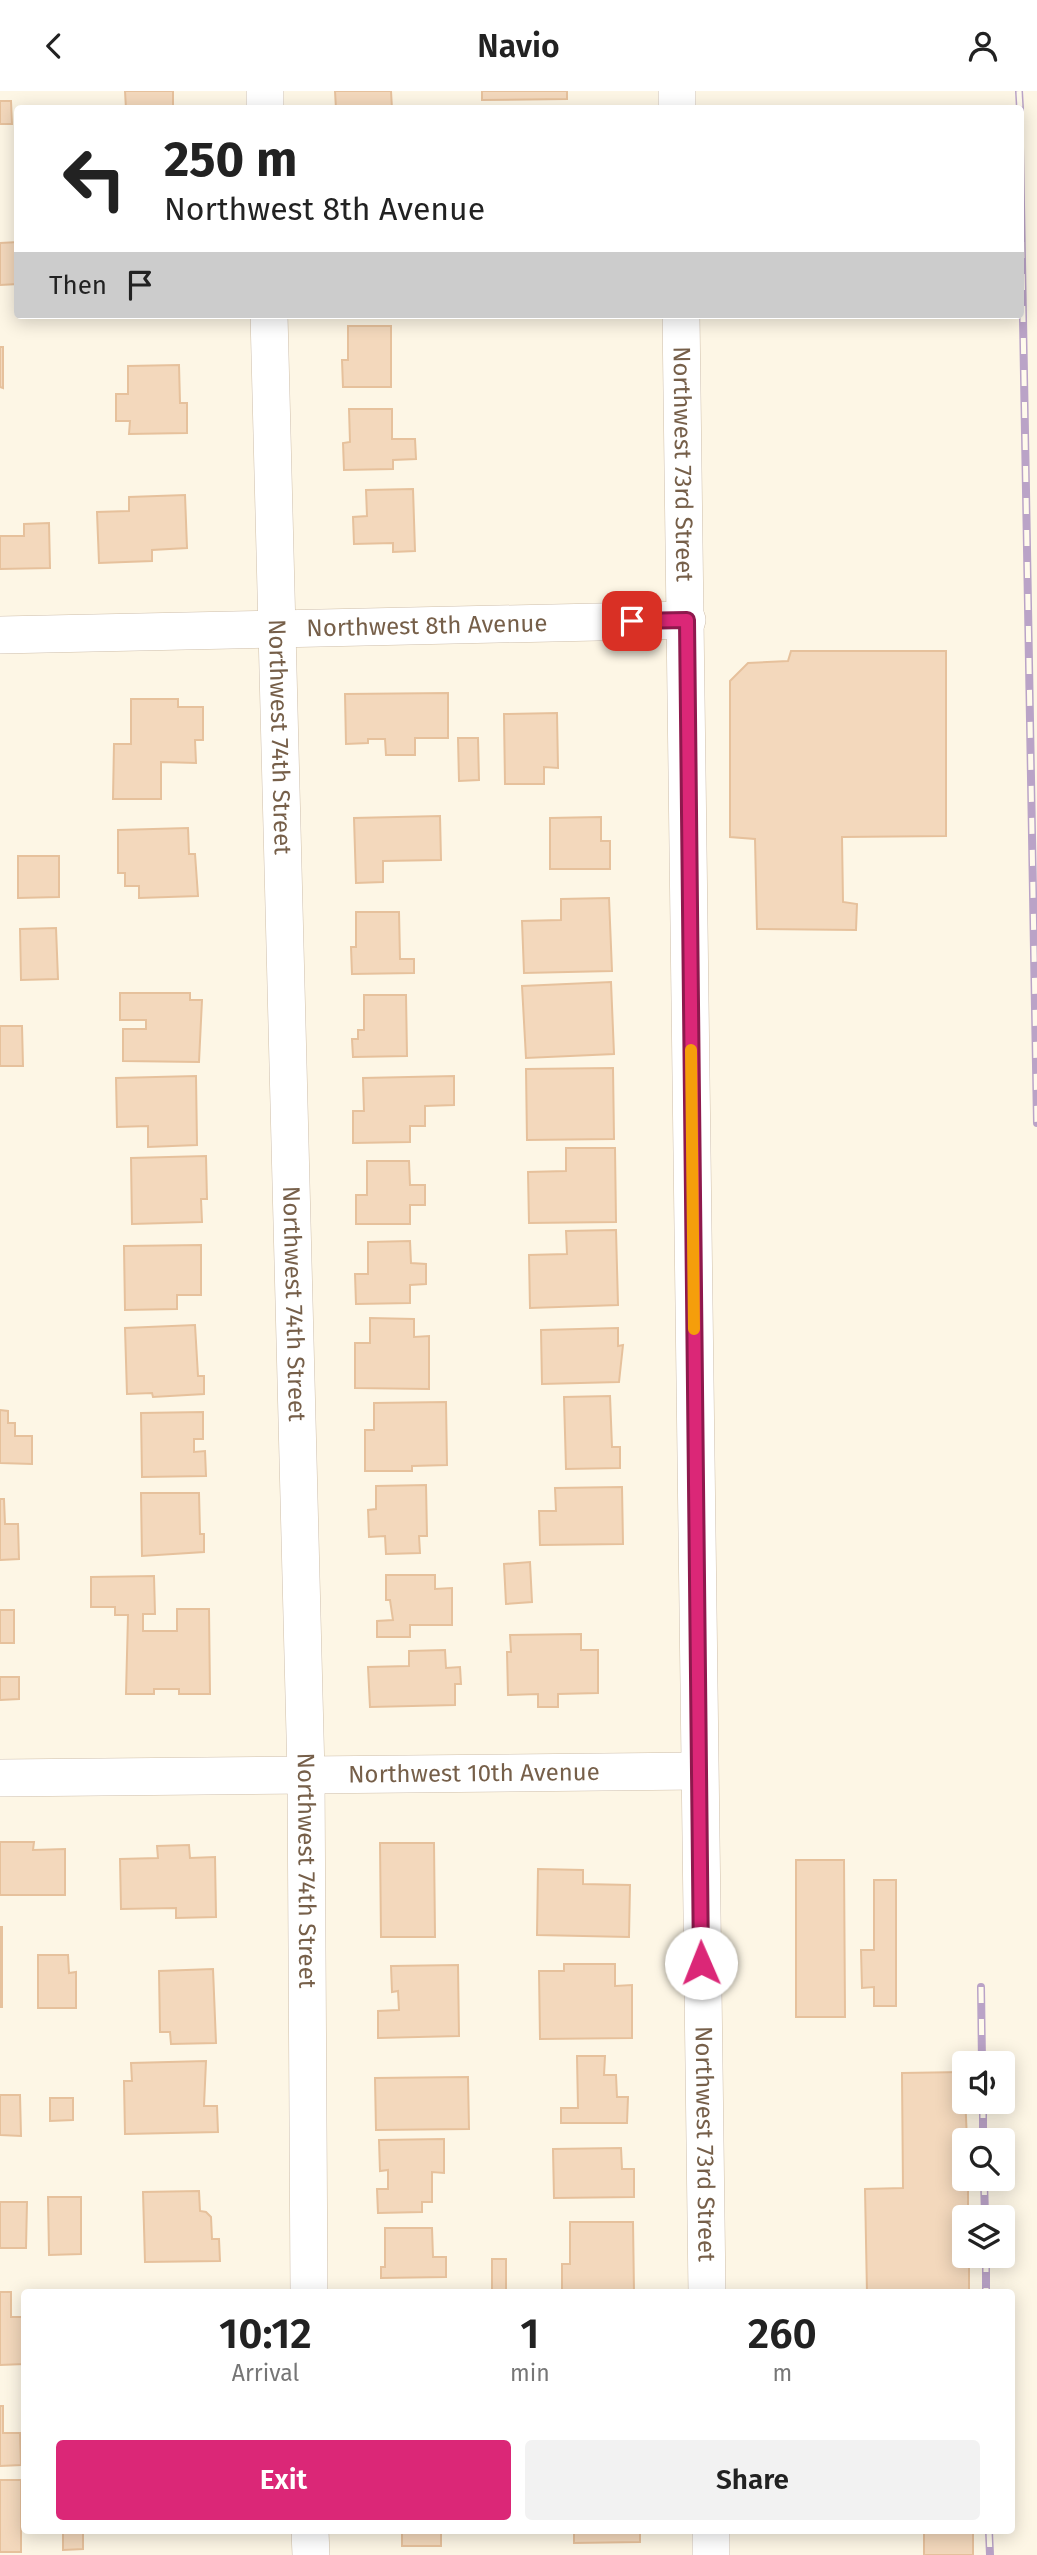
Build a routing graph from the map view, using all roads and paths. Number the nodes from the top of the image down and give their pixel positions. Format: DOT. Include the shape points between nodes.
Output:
graph roads {
  1 [pos="269,319"];
  2 [pos="681,319"];
  3 [pos="687,620"];
  4 [pos="276,629"];
  5 [pos="0,635"];
  6 [pos="698,1770"];
  7 [pos="306,1774"];
  8 [pos="0,1778"];
  9 [pos="309,2289"];
  10 [pos="707,2289"];
  11 [pos="310,2534"];
  12 [pos="710,2534"];
  13 [pos="311,2555"];
  14 [pos="711,2555"];
  1 -- 4 [label="street, Northwest 74th Street"];
  2 -- 3 [label="street, Northwest 73rd Street"];
  3 -- 4 [label="street, Northwest 8th Avenue"];
  3 -- 6 [label="street, Northwest 73rd Street"];
  4 -- 5 [label="street, Northwest 8th Avenue"];
  4 -- 7 [label="street, Northwest 74th Street"];
  6 -- 7 [label="street, Northwest 10th Avenue"];
  6 -- 10 [label="street, Northwest 73rd Street"];
  7 -- 8 [label="street, Northwest 10th Avenue"];
  7 -- 9 [label="street, Northwest 74th Street"];
  11 -- 13 [label="street"];
  12 -- 14 [label="street"];
}
